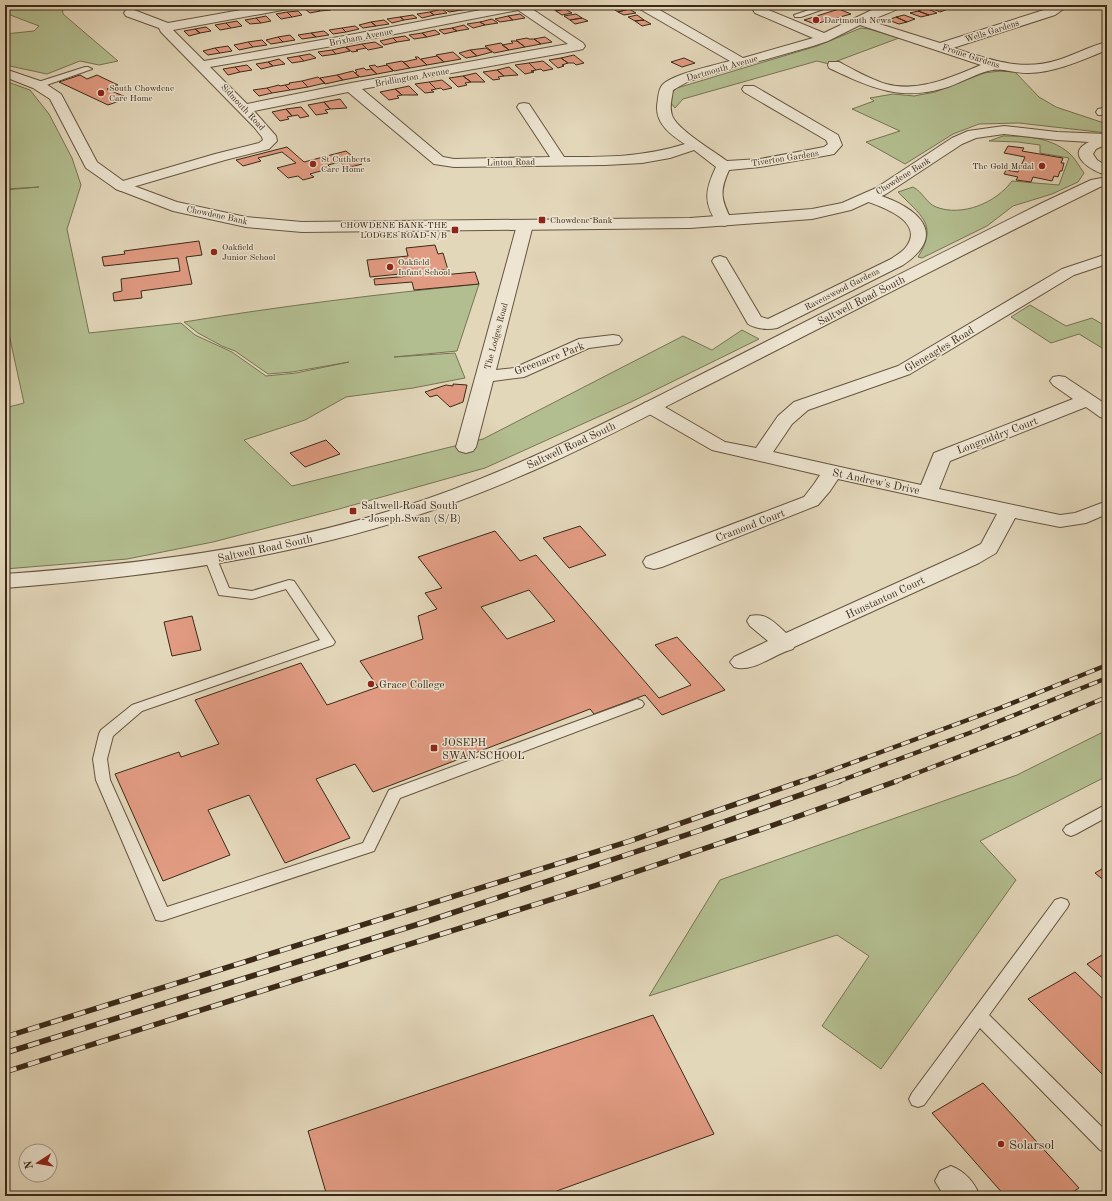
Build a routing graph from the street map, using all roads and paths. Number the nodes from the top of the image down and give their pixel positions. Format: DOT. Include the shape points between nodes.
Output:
graph roads {
  1 [pos="288,5"];
  2 [pos="642,5"];
  3 [pos="831,5"];
  4 [pos="898,5"];
  5 [pos="1063,5"];
  6 [pos="519,6"];
  7 [pos="877,7"];
  8 [pos="759,10"];
  9 [pos="130,13"];
  10 [pos="798,14"];
  11 [pos="859,21"];
  12 [pos="167,27"];
  13 [pos="824,38"];
  14 [pos="1107,46"];
  15 [pos="942,47"];
  16 [pos="741,62"];
  17 [pos="202,65"];
  18 [pos="859,65"];
  19 [pos="992,65"];
  20 [pos="88,69"];
  21 [pos="5,73"];
  22 [pos="38,84"];
  23 [pos="350,88"];
  24 [pos="749,89"];
  25 [pos="524,107"];
  26 [pos="245,108"];
  27 [pos="1041,134"];
  28 [pos="1107,139"];
  29 [pos="696,145"];
  30 [pos="1085,154"];
  31 [pos="559,161"];
  32 [pos="724,166"];
  33 [pos="1103,176"];
  34 [pos="121,186"];
  35 [pos="868,197"];
  36 [pos="724,222"];
  37 [pos="525,225"];
  38 [pos="1107,259"];
  39 [pos="720,260"];
  40 [pos="613,340"];
  41 [pos="1079,374"];
  42 [pos="485,376"];
  43 [pos="1087,400"];
  44 [pos="651,407"];
  45 [pos="1107,413"];
  46 [pos="466,447"];
  47 [pos="761,456"];
  48 [pos="832,471"];
  49 [pos="928,492"];
  50 [pos="1107,507"];
  51 [pos="1009,511"];
  52 [pos="211,559"];
  53 [pos="654,562"];
  54 [pos="5,581"];
  55 [pos="758,622"];
  56 [pos="785,644"];
  57 [pos="742,662"];
  58 [pos="637,704"];
  59 [pos="1107,810"];
  60 [pos="1072,830"];
  61 [pos="1061,904"];
  62 [pos="979,1016"];
  63 [pos="918,1099"];
  64 [pos="1107,1144"];
  1 -- 12 [label="street" via="215,13"];
  2 -- 16 [label="street"];
  3 -- 10 [label="lane"];
  4 -- 7 [label="street, Dartmouth Avenue"];
  5 -- 15 [label="street, Wells Gardens" via="1051,12"];
  6 -- 17 [label="street, Brixham Avenue"];
  6 -- 23 [label="street, Bridlington Avenue" via="579,46"];
  7 -- 11 [label="street, Dartmouth Avenue"];
  8 -- 13 [label="street"];
  9 -- 12 [label="street"];
  11 -- 13 [label="street, Dartmouth Avenue"];
  11 -- 15 [label="street, Frome Gardens"];
  12 -- 17 [label="street, Sidmouth Road" via="165,29"];
  13 -- 16 [label="street, Dartmouth Avenue"];
  14 -- 19 [label="street, Frome Gardens" via="1068,62 1036,69"];
  15 -- 19 [label="street, Frome Gardens"];
  16 -- 29 [label="street, Dartmouth Avenue" via="684,78 667,88 663,102 665,117 670,127"];
  17 -- 26 [label="street, Sidmouth Road"];
  18 -- 19 [label="street" via="839,67 887,88 911,90 931,89"];
  20 -- 22 [label="lane"];
  21 -- 22 [label="street, Chowdene Bank"];
  22 -- 34 [label="street, Chowdene Bank" via="56,97 91,165"];
  23 -- 26 [label="street, Bridlington Avenue"];
  23 -- 31 [label="street, Linton Road" via="439,161"];
  24 -- 32 [label="street, Tiverton Gardens" via="833,138 835,145 829,151 760,163"];
  25 -- 31 [label="street"];
  26 -- 34 [label="street, Sidmouth Road" via="269,136 270,141 264,146"];
  27 -- 28 [label="street, Chowdene Bank"];
  27 -- 30 [label="street, Chowdene Bank"];
  27 -- 35 [label="street, Chowdene Bank" via="1004,130 973,134 957,141"];
  28 -- 30 [label="street" via="1093,144"];
  29 -- 31 [label="street, Linton Road" via="642,159"];
  29 -- 32 [label="street, Dartmouth Avenue"];
  30 -- 33 [label="street"];
  32 -- 36 [label="street" via="715,185 713,198"];
  33 -- 44 [label="street, Saltwell Road South"];
  34 -- 37 [label="street, Chowdene Bank" via="173,206 246,222 302,227"];
  35 -- 36 [label="street, Chowdene Bank" via="846,206 812,214"];
  35 -- 39 [label="street, Ravenswood Gardens" via="894,207 912,220 918,229 919,238 912,252 897,262 771,324 754,320"];
  36 -- 37 [label="street, Chowdene Bank"];
  37 -- 42 [label="street, The Lodges Road"];
  38 -- 47 [label="street, Gleneagles Road" via="1068,272 904,370 801,406 785,420"];
  40 -- 42 [label="street, Greenacre Park" via="585,343 518,373"];
  41 -- 43 [label="street" via="1059,381"];
  42 -- 46 [label="street, The Lodges Road"];
  43 -- 45 [label="street"];
  43 -- 49 [label="street, Longniddry Court" via="941,457"];
  44 -- 47 [label="street, St Andrew's Drive" via="719,446"];
  44 -- 52 [label="street, Saltwell Road South" via="506,476 412,511 313,538"];
  47 -- 48 [label="street, St Andrew's Drive"];
  48 -- 49 [label="street, St Andrew's Drive"];
  48 -- 53 [label="street, Cramond Court" via="824,487 811,501"];
  49 -- 51 [label="street, St Andrew's Drive"];
  50 -- 51 [label="street, St Andrew's Drive" via="1079,519 1060,521"];
  51 -- 56 [label="street, Hunstanton Court" via="989,548"];
  52 -- 54 [label="street, Saltwell Road South" via="132,571"];
  52 -- 58 [label="lane" via="224,592 252,595 289,584 328,642 137,708 106,734 100,759 103,780 162,915 369,847 394,794"];
  55 -- 56 [label="street"];
  56 -- 57 [label="street, Hunstanton Court"];
  59 -- 60 [label="lane"];
  61 -- 62 [label="lane"];
  62 -- 63 [label="lane"];
  62 -- 64 [label="lane"];
}
